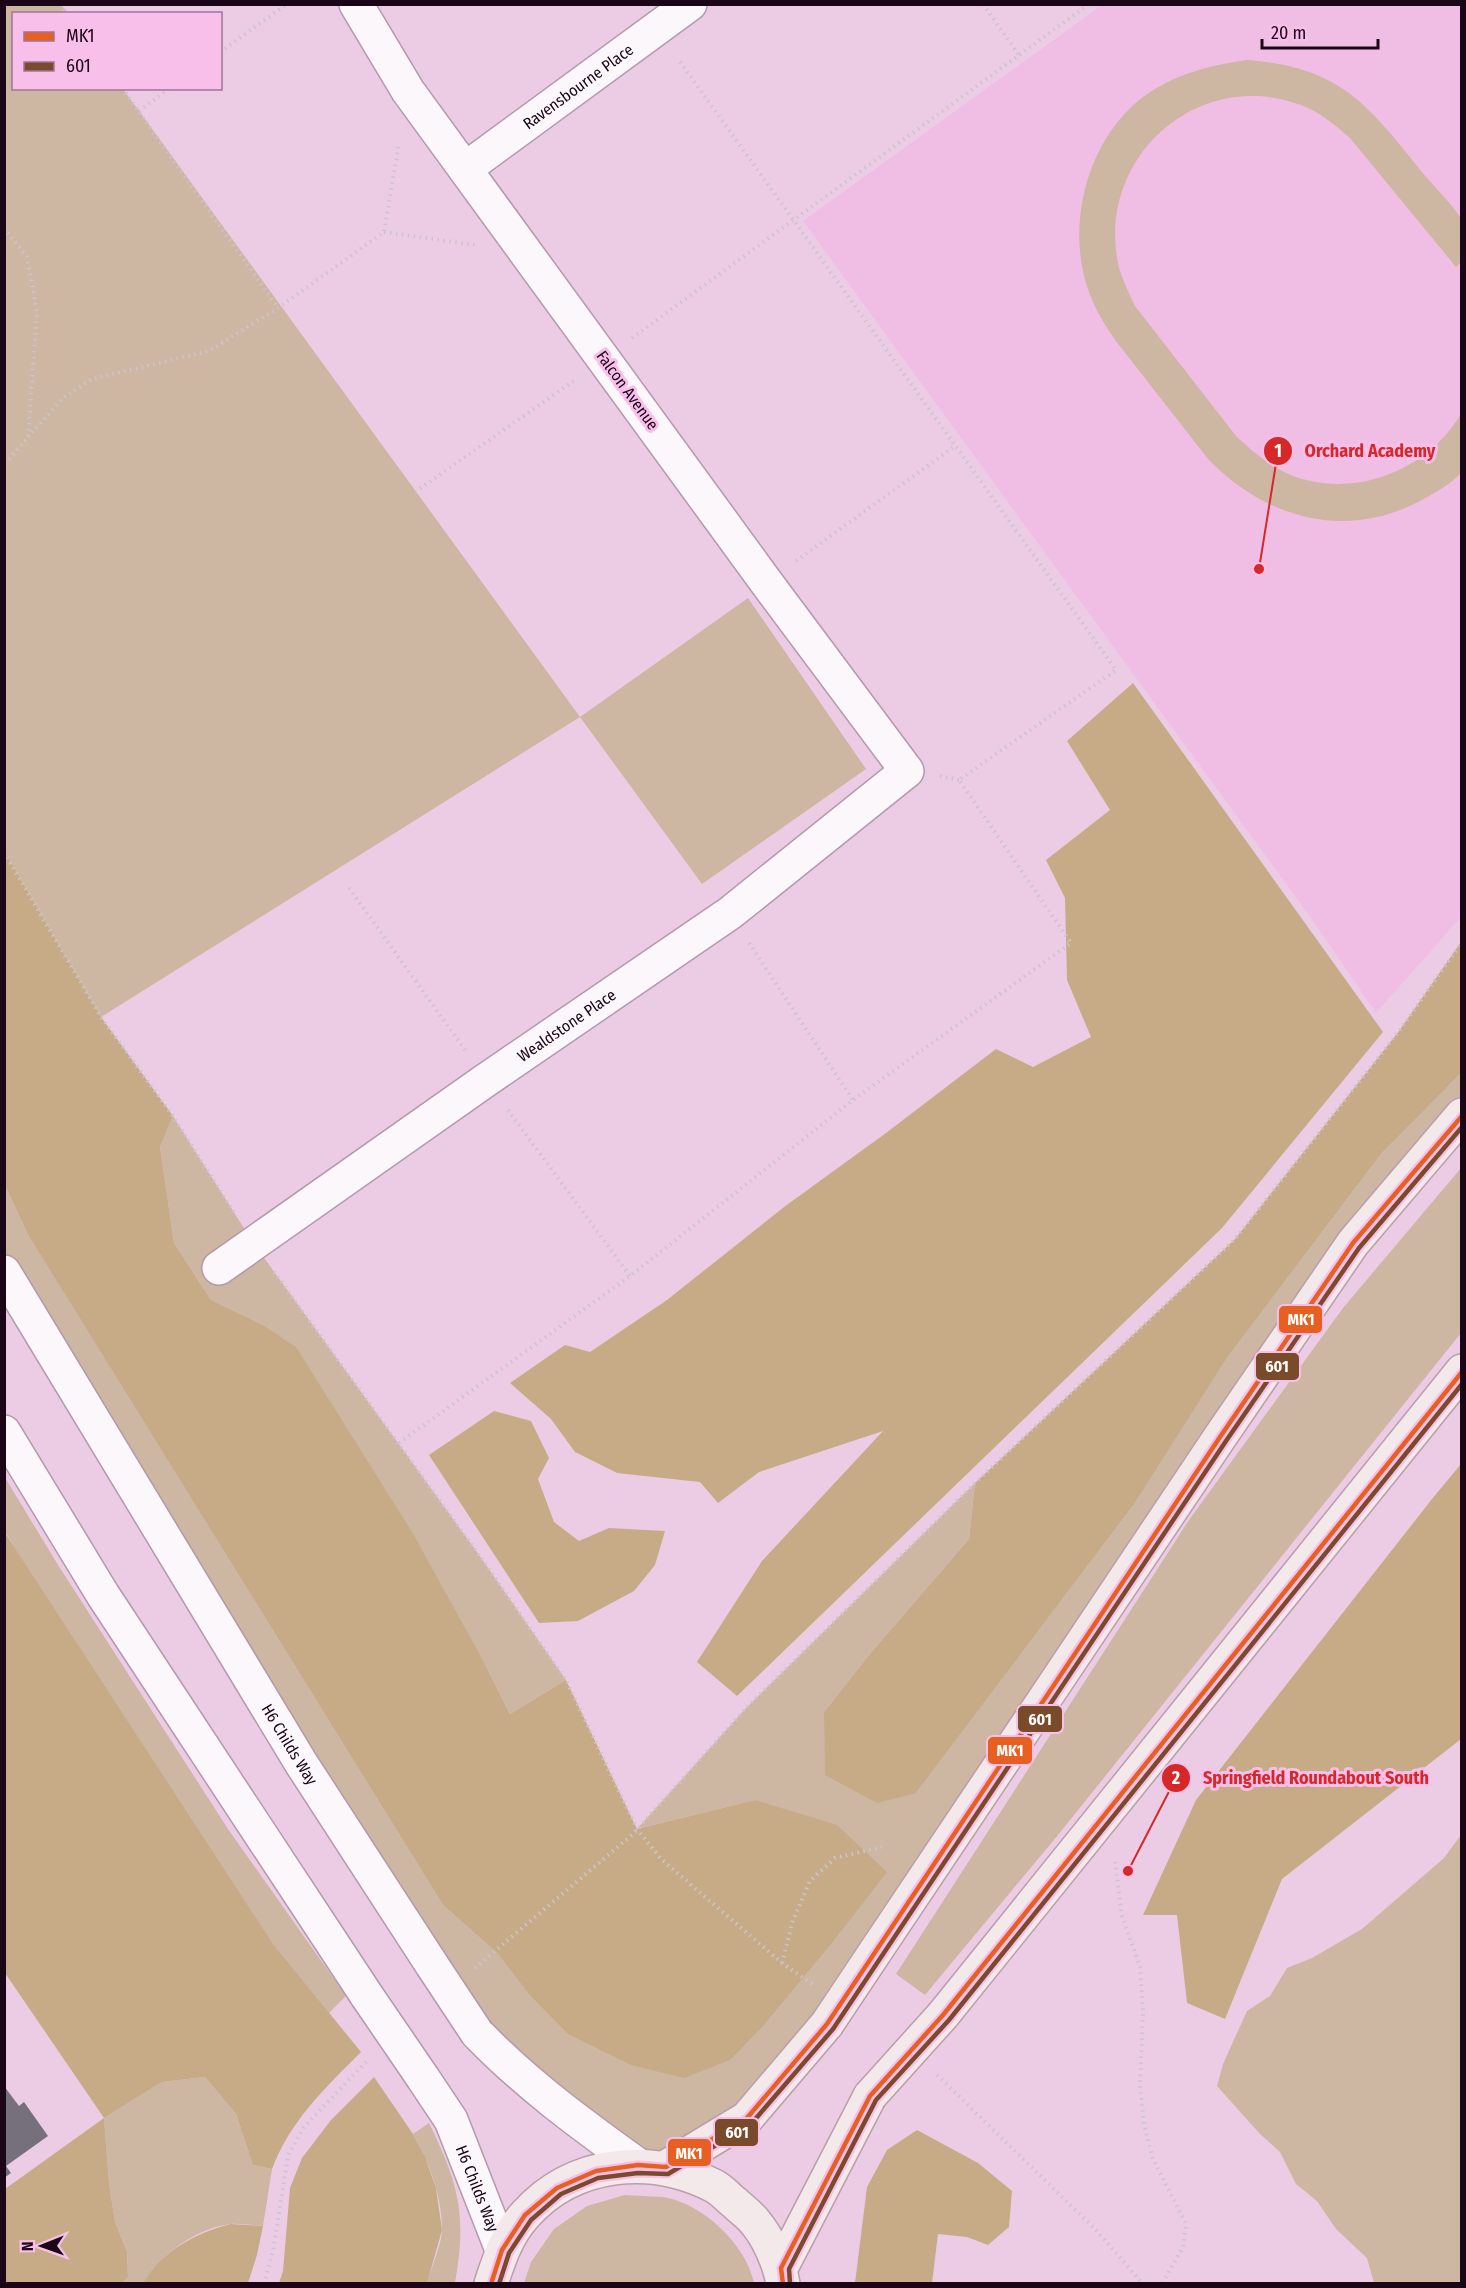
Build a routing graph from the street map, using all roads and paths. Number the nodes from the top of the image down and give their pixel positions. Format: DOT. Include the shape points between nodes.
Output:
graph roads {
  1 [pos="287,4"];
  2 [pos="356,4"];
  3 [pos="690,4"];
  4 [pos="984,4"];
  5 [pos="1089,4"];
  6 [pos="222,51"];
  7 [pos="1019,55"];
  8 [pos="123,90"];
  9 [pos="167,90"];
  10 [pos="408,91"];
  11 [pos="139,111"];
  12 [pos="465,169"];
  13 [pos="4,228"];
  14 [pos="384,232"];
  15 [pos="528,252"];
  16 [pos="278,308"];
  17 [pos="605,358"];
  18 [pos="28,437"];
  19 [pos="955,446"];
  20 [pos="4,465"];
  21 [pos="415,492"];
  22 [pos="766,582"];
  23 [pos="907,771"];
  24 [pos="4,852"];
  25 [pos="730,913"];
  26 [pos="1461,942"];
  27 [pos="853,1100"];
  28 [pos="1461,1115"];
  29 [pos="254,1244"];
  30 [pos="219,1268"];
  31 [pos="4,1272"];
  32 [pos="1461,1371"];
  33 [pos="4,1432"];
  34 [pos="882,1847"];
  35 [pos="1115,1861"];
  36 [pos="782,1963"];
  37 [pos="652,2166"];
  38 [pos="502,2250"];
  39 [pos="782,2276"];
  40 [pos="491,2283"];
  41 [pos="1162,2283"];
  1 -- 6 [label="path"];
  2 -- 10 [label="street, Falcon Avenue"];
  3 -- 12 [label="street, Ravensbourne Place"];
  4 -- 7 [label="path"];
  5 -- 7 [label="path"];
  7 -- 17 [label="path"];
  8 -- 11 [label="path"];
  9 -- 11 [label="path"];
  10 -- 12 [label="street, Falcon Avenue"];
  10 -- 14 [label="path"];
  11 -- 16 [label="path"];
  12 -- 15 [label="street, Falcon Avenue"];
  13 -- 18 [label="path" via="27,257 37,312"];
  14 -- 15 [label="path"];
  14 -- 16 [label="path"];
  15 -- 17 [label="street, Falcon Avenue"];
  16 -- 18 [label="path" via="209,351 92,379 63,398"];
  17 -- 21 [label="path"];
  17 -- 22 [label="street, Falcon Avenue"];
  18 -- 20 [label="path"];
  19 -- 22 [label="path"];
  22 -- 23 [label="street, Falcon Avenue"];
  23 -- 25 [label="street, Wealdstone Place"];
  24 -- 29 [label="path" via="101,1017 173,1116"];
  25 -- 27 [label="path"];
  25 -- 29 [label="street, Wealdstone Place"];
  26 -- 29 [label="path" via="1399,1031 1235,1239 975,1484 746,1708 637,1829 566,1680"];
  28 -- 37 [label="main road, bridge" via="1353,1243 827,2024 747,2118"];
  29 -- 30 [label="street, Wealdstone Place"];
  31 -- 37 [label="street, H6 Childs Way, bridge" via="301,1763 477,2033 562,2110"];
  32 -- 39 [label="main road, bridge" via="944,2015 870,2096"];
  33 -- 38 [label="street, H6 Childs Way, bridge" via="103,1595 451,2120"];
  34 -- 36 [label="path" via="835,1858 810,1881 793,1920"];
  35 -- 41 [label="path" via="1122,1916 1140,1968 1140,2086 1144,2124 1153,2159 1186,2223 1183,2247"];
  37 -- 38 [label="main road" via="596,2171 558,2188 525,2215"];
  37 -- 39 [label="main road" via="716,2186 755,2221"];
  38 -- 40 [label="main road"];
}
